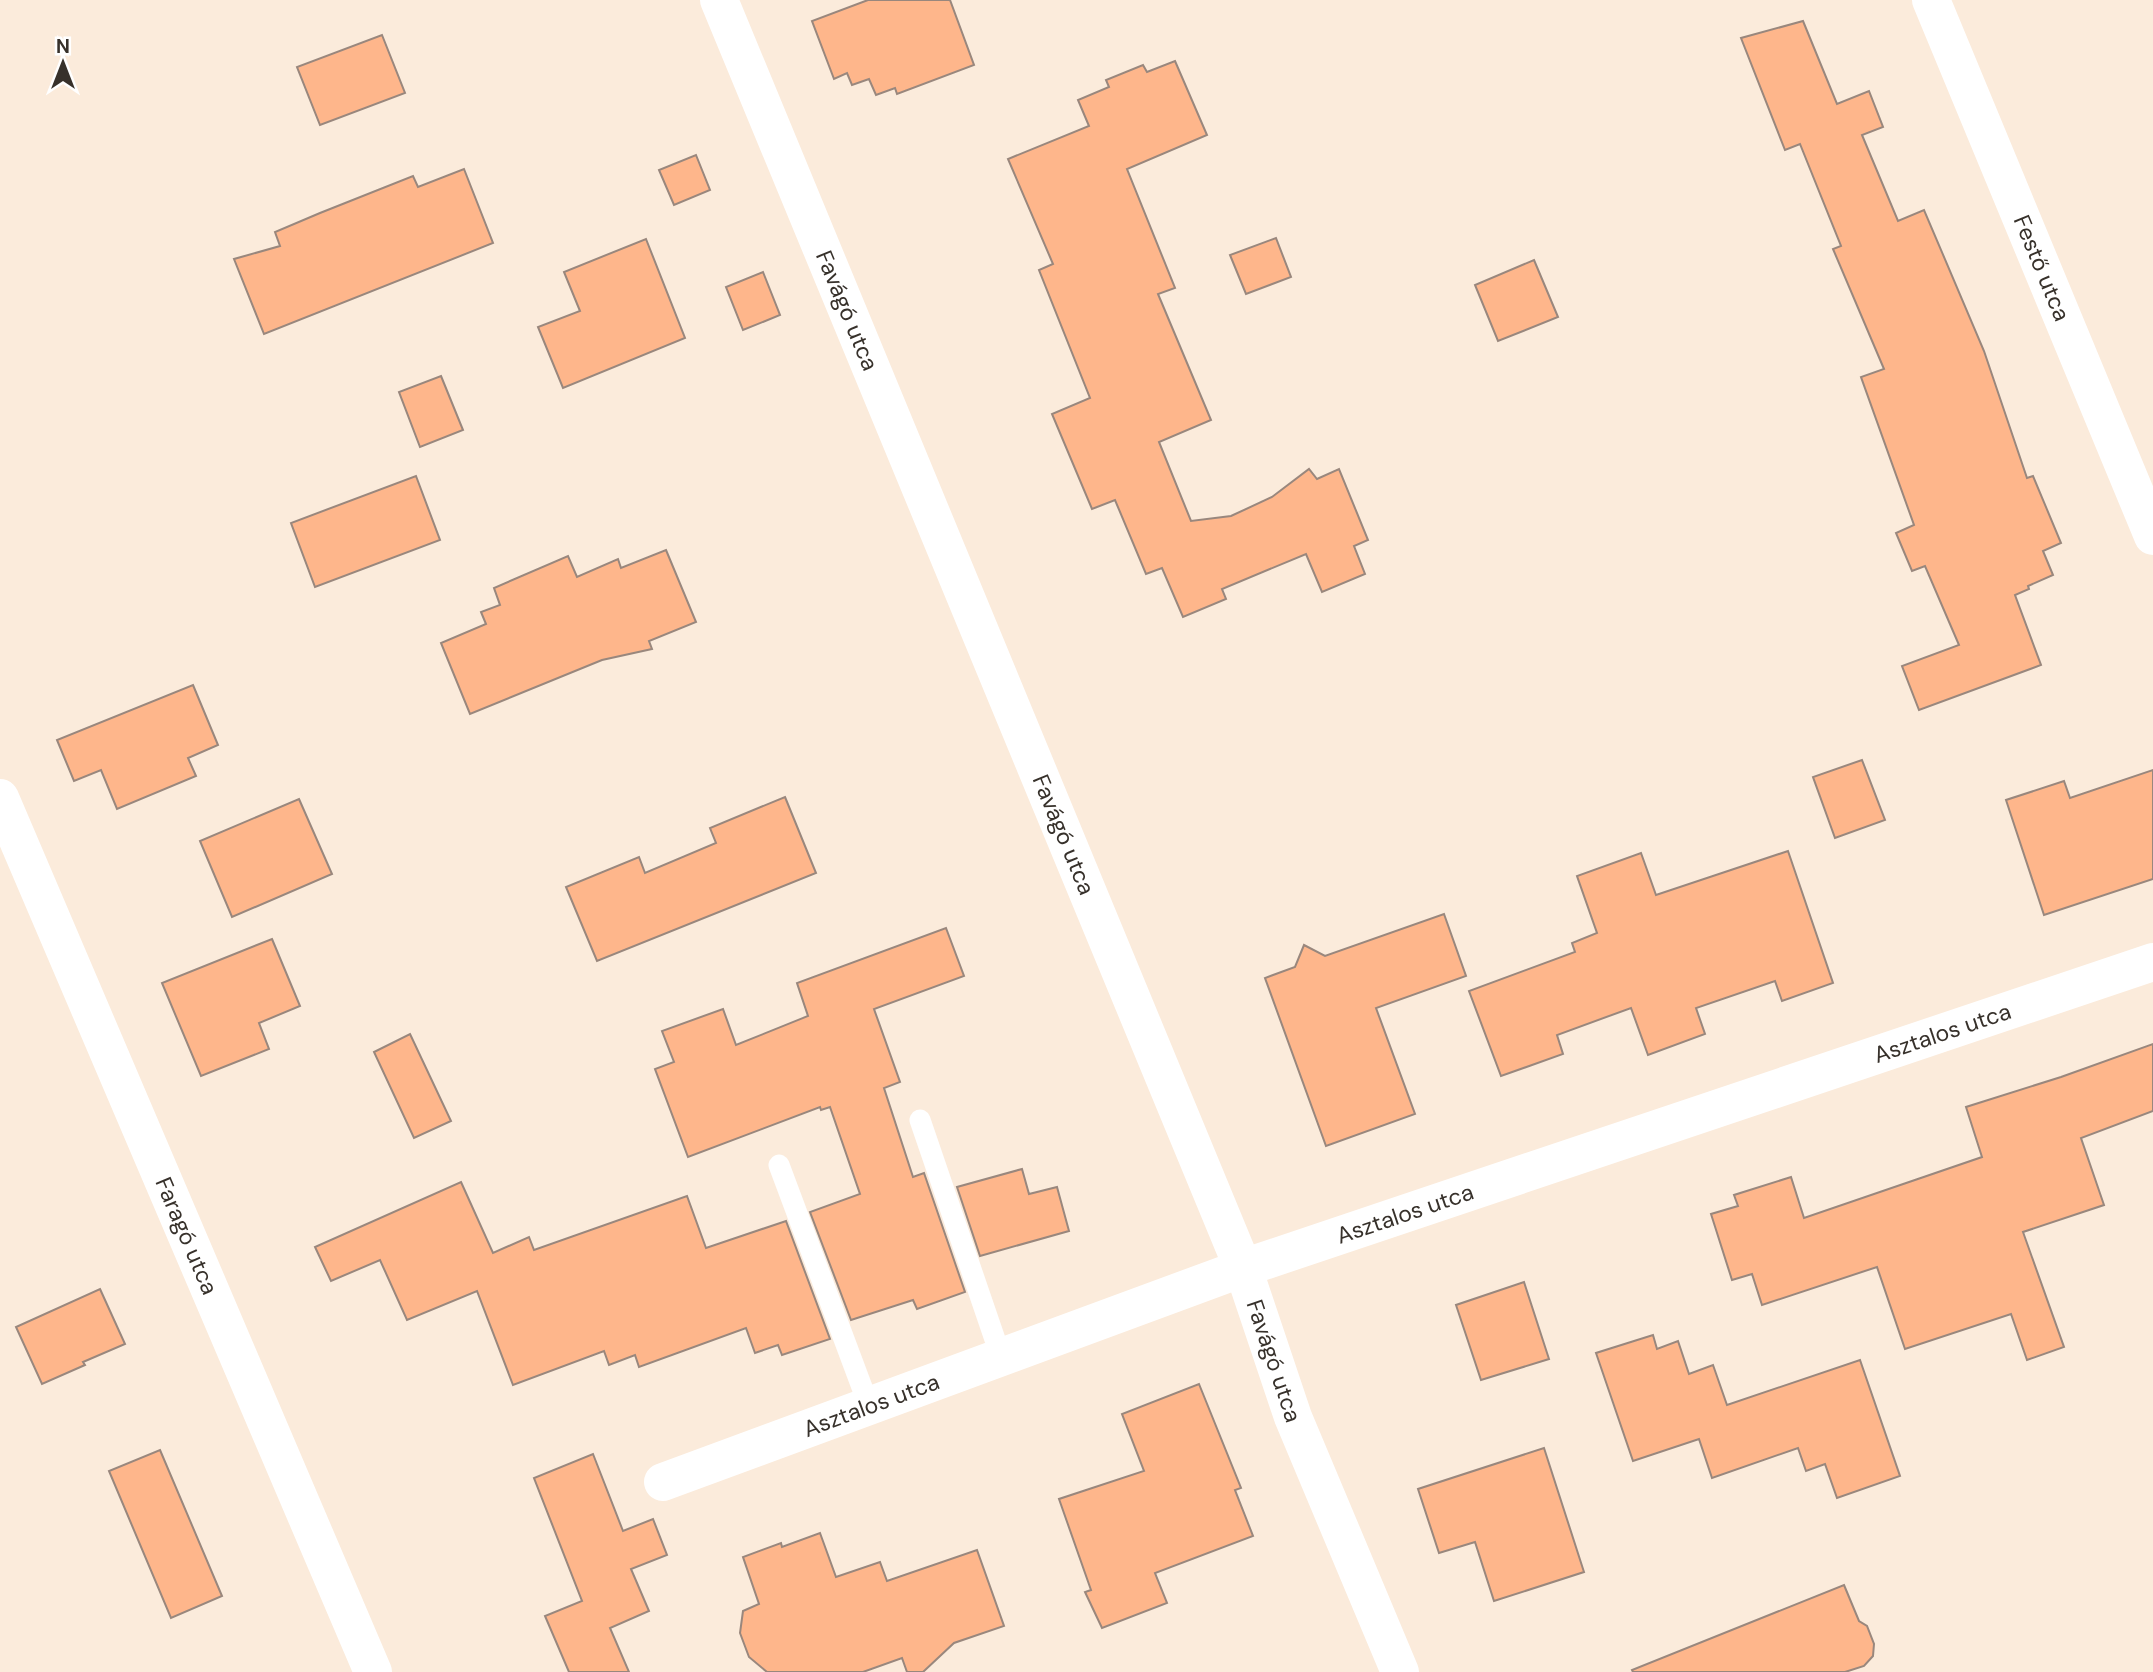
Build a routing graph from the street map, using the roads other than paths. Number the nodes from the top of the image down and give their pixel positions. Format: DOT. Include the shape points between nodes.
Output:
graph roads {
  1 [pos="719,0"];
  2 [pos="1931,0"];
  3 [pos="2153,536"];
  4 [pos="0,798"];
  5 [pos="2153,962"];
  6 [pos="920,1120"];
  7 [pos="779,1165"];
  8 [pos="1243,1268"];
  9 [pos="1001,1357"];
  10 [pos="869,1406"];
  11 [pos="663,1482"];
  12 [pos="373,1672"];
  13 [pos="1400,1672"];
  1 -- 8 [label="street, Favágó utca"];
  2 -- 3 [label="street, Festő utca"];
  4 -- 12 [label="street, Faragó utca"];
  5 -- 8 [label="street, Asztalos utca"];
  6 -- 9 [label="lane"];
  7 -- 10 [label="lane"];
  8 -- 9 [label="street, Asztalos utca"];
  8 -- 13 [label="street, Favágó utca" via="1293,1417"];
  9 -- 10 [label="street, Asztalos utca"];
  10 -- 11 [label="street, Asztalos utca"];
}
